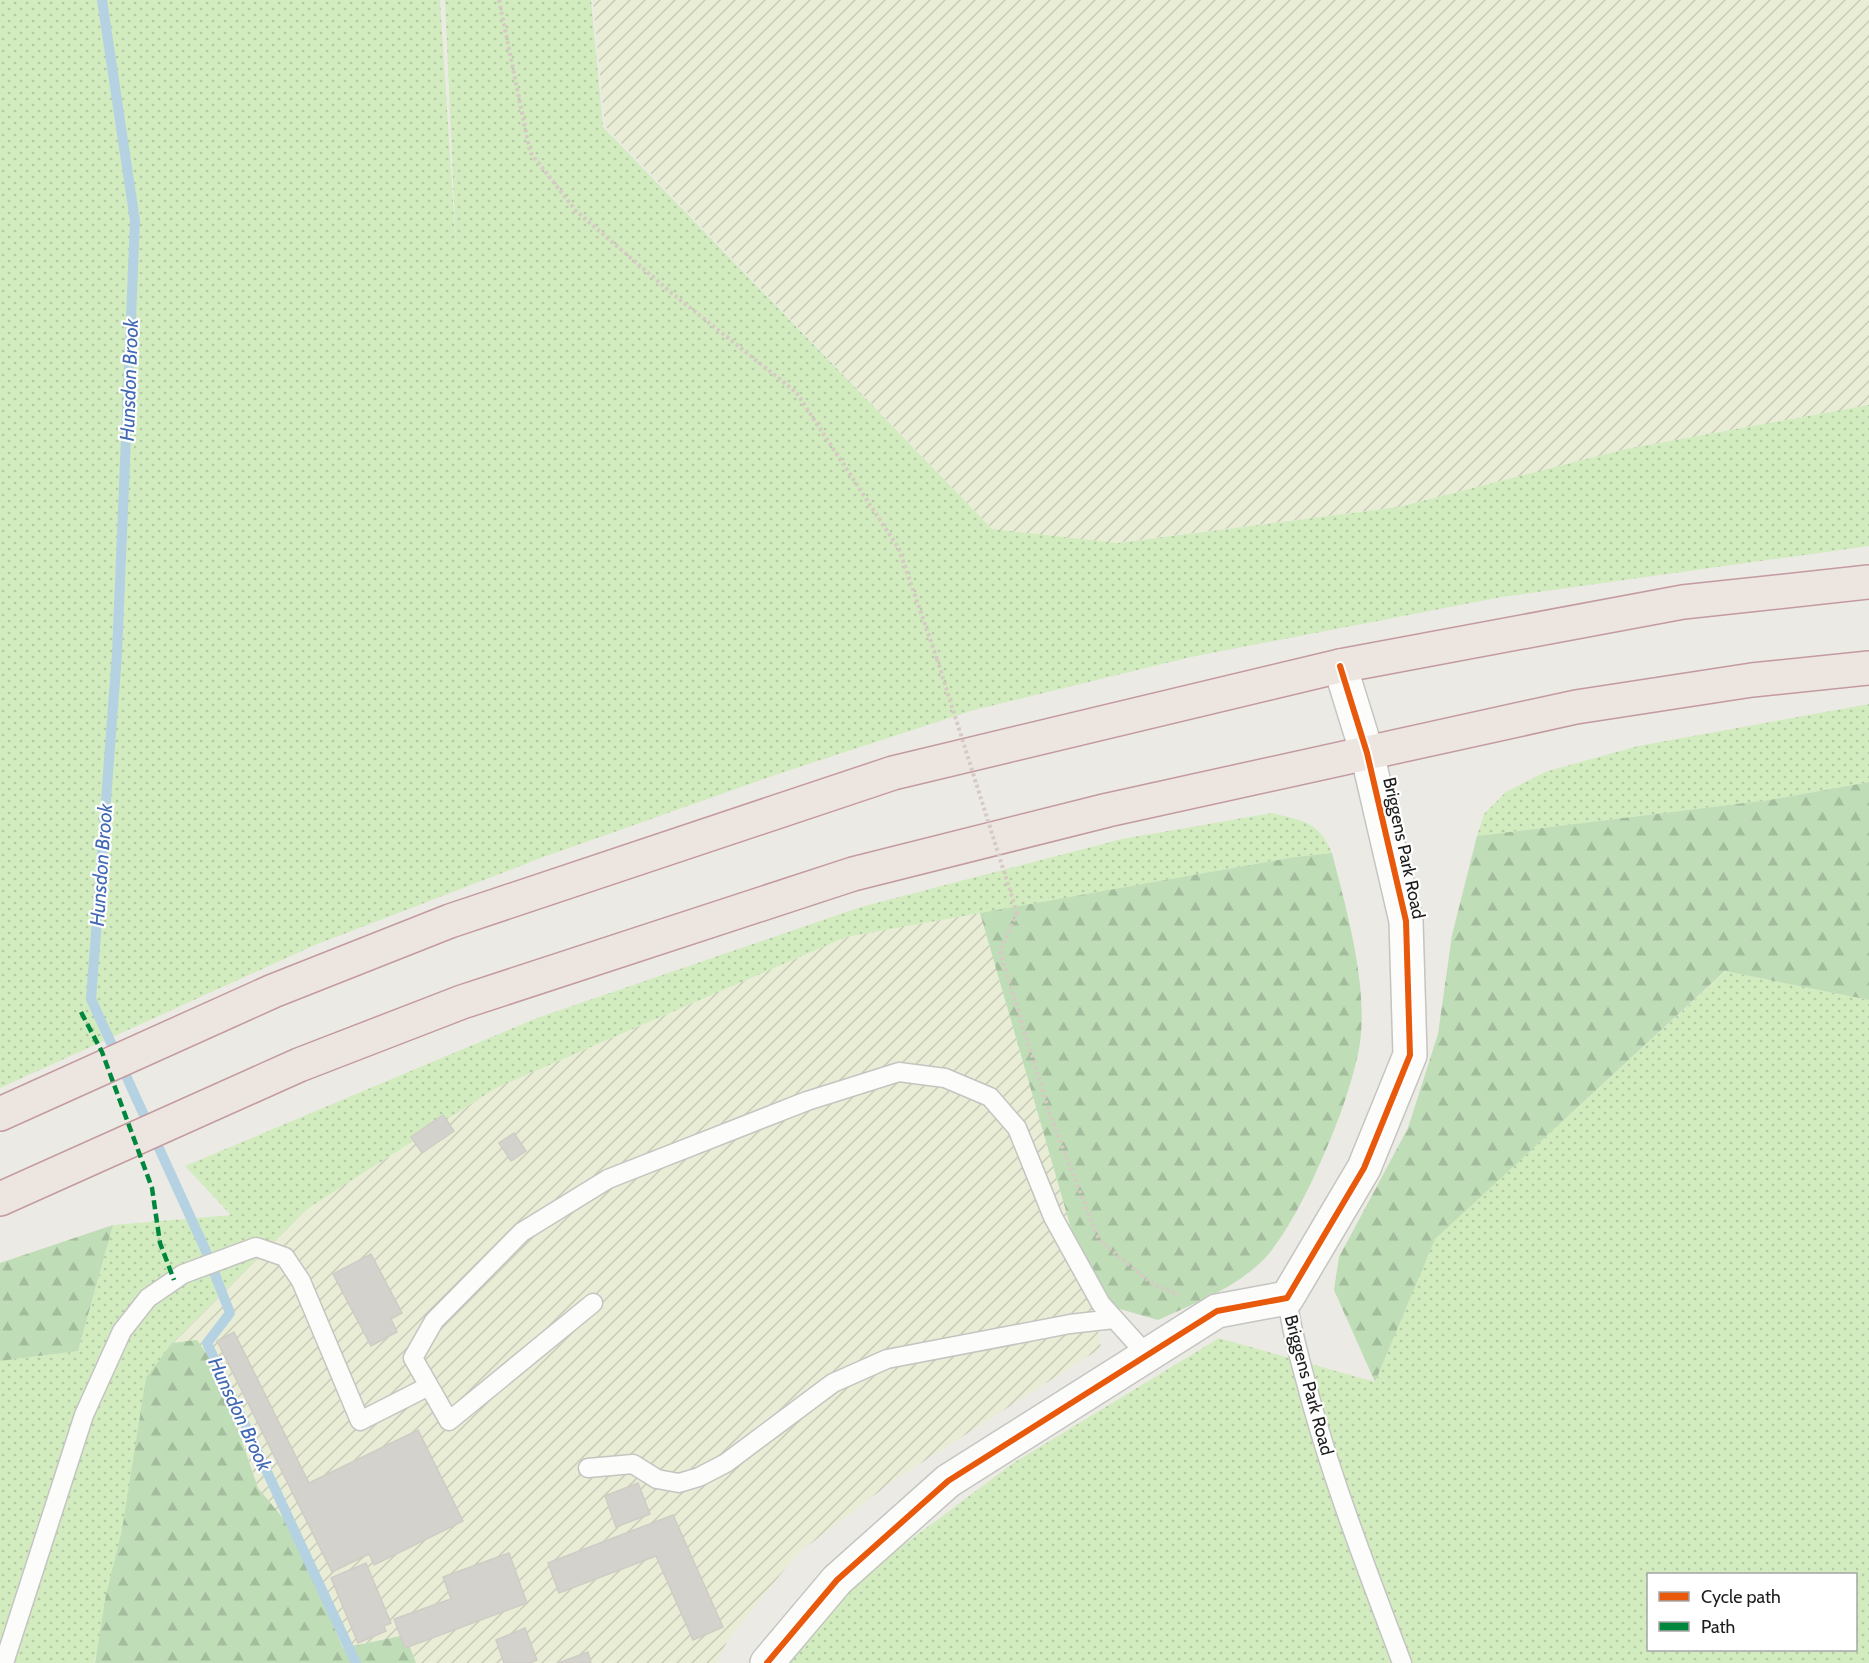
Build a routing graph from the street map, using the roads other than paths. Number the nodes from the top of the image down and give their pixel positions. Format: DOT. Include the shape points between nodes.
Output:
graph roads {
  1 [pos="1869,582"];
  2 [pos="1340,666"];
  3 [pos="1869,668"];
  4 [pos="1367,753"];
  5 [pos="0,1114"];
  6 [pos="0,1199"];
  7 [pos="1287,1298"];
  8 [pos="593,1303"];
  9 [pos="1114,1319"];
  10 [pos="1147,1355"];
  11 [pos="429,1386"];
  12 [pos="588,1468"];
  13 [pos="4,1663"];
  14 [pos="766,1663"];
  15 [pos="1402,1663"];
  1 -- 2 [label="highway" via="1683,602"];
  2 -- 4 [label="street, Briggens Park Road"];
  2 -- 5 [label="highway" via="893,773 450,921 273,991"];
  3 -- 4 [label="highway" via="1752,680 1576,707"];
  4 -- 6 [label="highway" via="1108,810 853,874 462,1002 299,1065"];
  4 -- 7 [label="street, Briggens Park Road" via="1406,921 1410,1055 1364,1168"];
  7 -- 10 [label="street" via="1217,1311"];
  7 -- 15 [label="lane, Briggens Park Road" via="1316,1418 1346,1513"];
  8 -- 11 [label="lane" via="449,1421"];
  9 -- 10 [label="lane"];
  9 -- 11 [label="lane" via="1101,1304 1053,1217 1017,1128 990,1097 945,1078 899,1072 807,1101 608,1179 522,1233 434,1321 413,1358"];
  9 -- 12 [label="lane" via="887,1359 833,1383 726,1462 679,1483 657,1479 633,1464"];
  10 -- 14 [label="street" via="948,1481 837,1580"];
  11 -- 13 [label="lane" via="360,1421 301,1281 285,1257 256,1247 183,1274 148,1298 122,1331 84,1415"];
}
